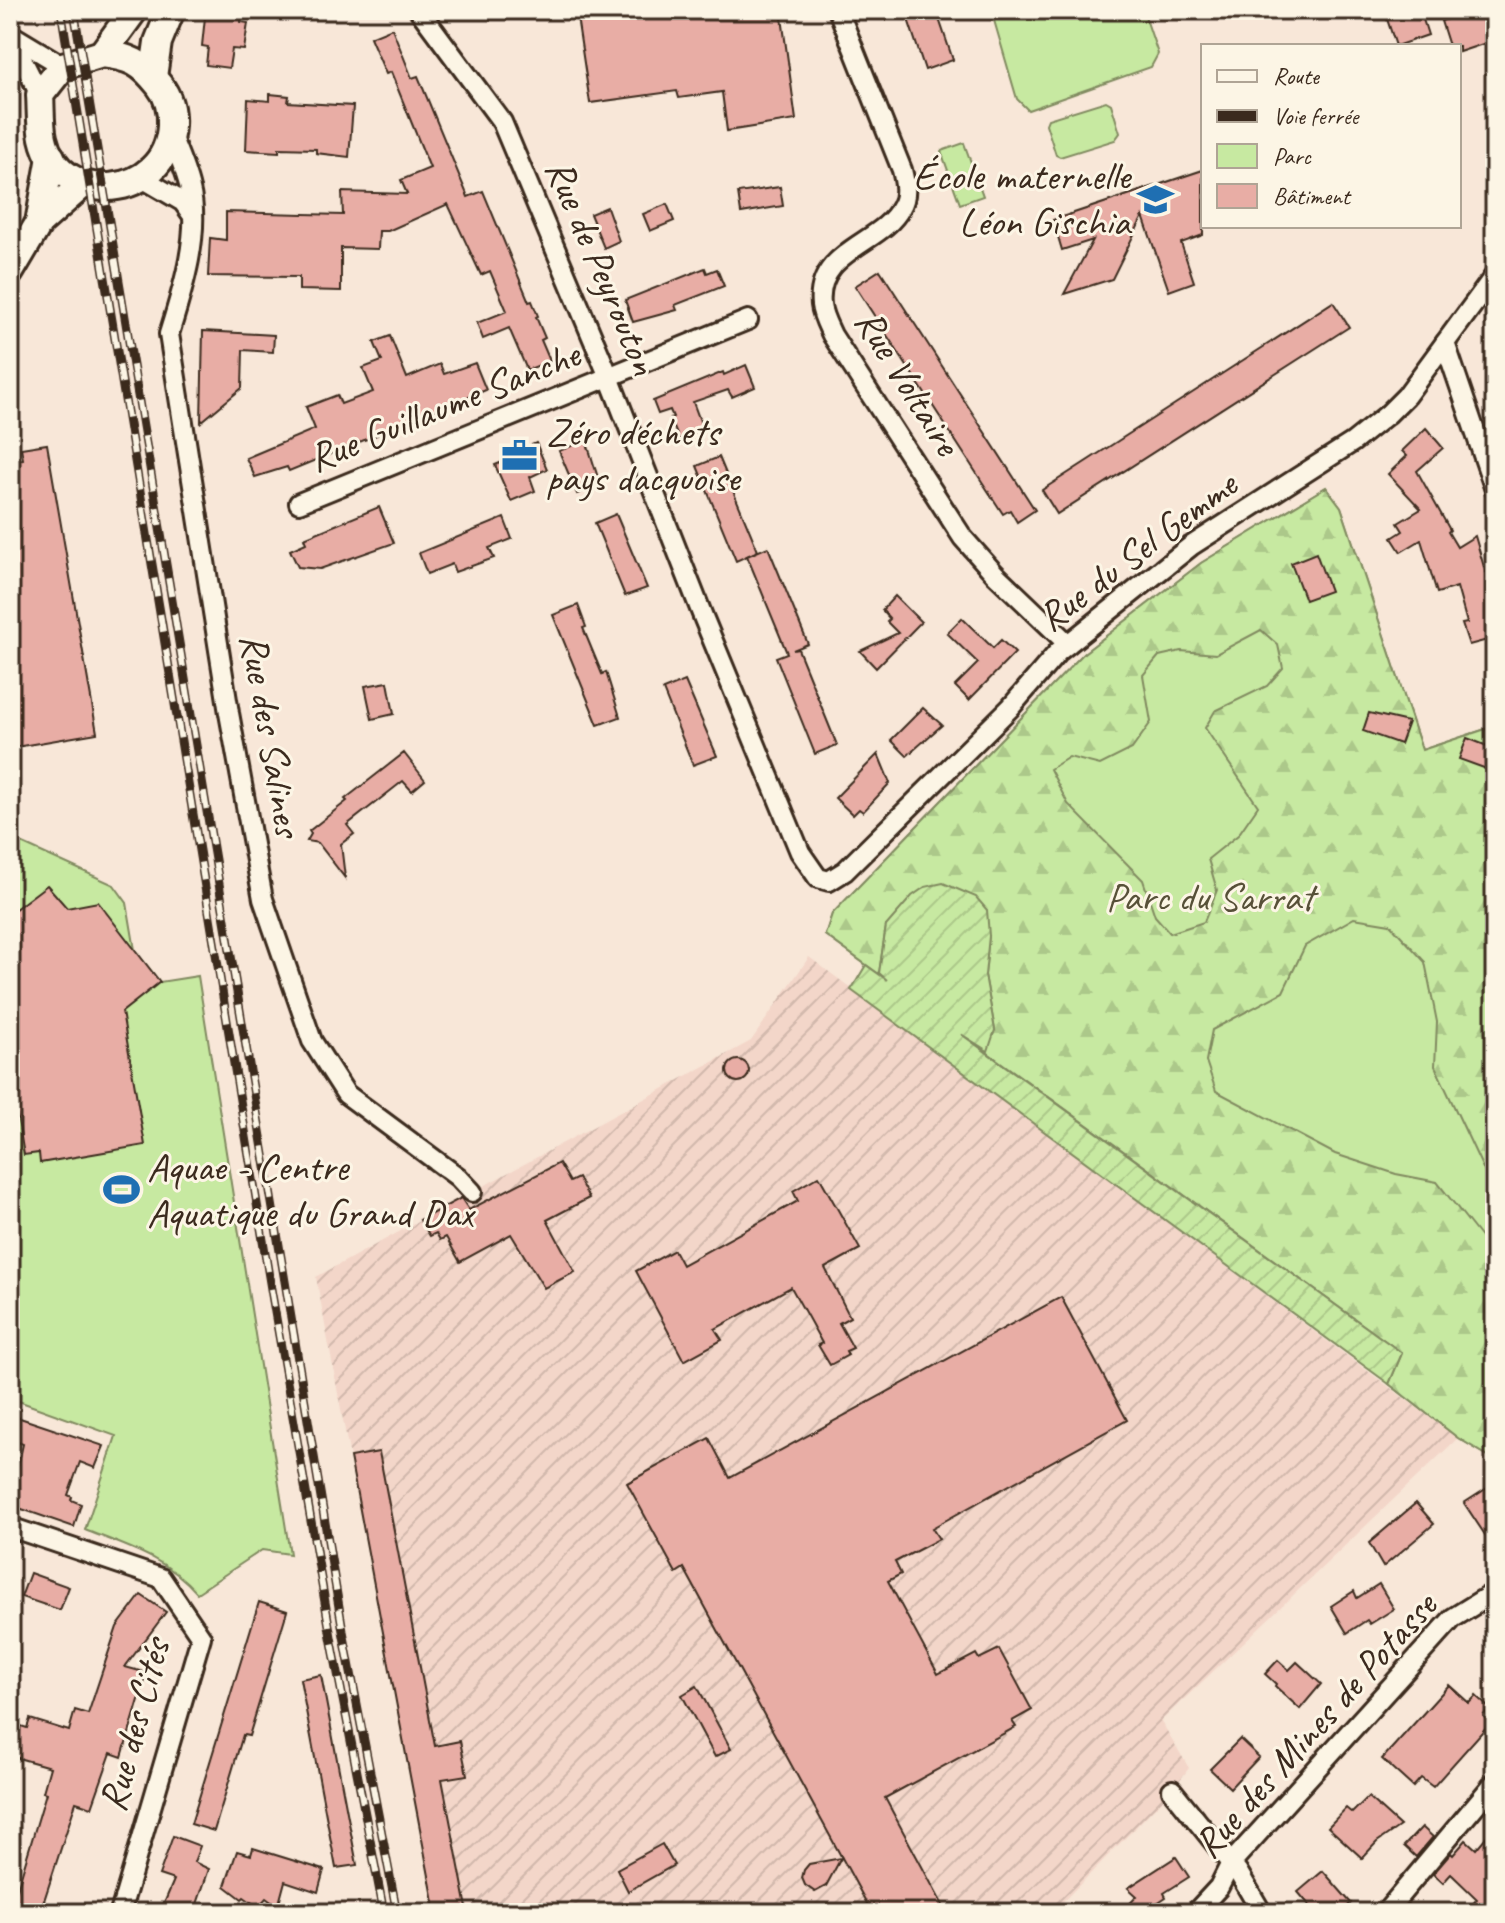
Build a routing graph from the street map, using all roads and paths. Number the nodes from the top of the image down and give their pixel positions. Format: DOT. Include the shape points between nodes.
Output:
graph roads {
  1 [pos="134,10"];
  2 [pos="171,10"];
  3 [pos="419,10"];
  4 [pos="838,10"];
  5 [pos="10,34"];
  6 [pos="102,54"];
  7 [pos="63,66"];
  8 [pos="153,77"];
  9 [pos="40,95"];
  10 [pos="171,136"];
  11 [pos="51,157"];
  12 [pos="142,178"];
  13 [pos="83,184"];
  14 [pos="193,216"];
  15 [pos="39,223"];
  16 [pos="10,272"];
  17 [pos="1495,275"];
  18 [pos="748,320"];
  19 [pos="1445,343"];
  20 [pos="609,377"];
  21 [pos="1495,490"];
  22 [pos="299,503"];
  23 [pos="1068,644"];
  24 [pos="818,878"];
  25 [pos="472,1192"];
  26 [pos="10,1527"];
  27 [pos="1495,1592"];
  28 [pos="1495,1782"];
  29 [pos="1172,1790"];
  30 [pos="1231,1863"];
  31 [pos="120,1913"];
  32 [pos="1195,1913"];
  33 [pos="1262,1913"];
  34 [pos="1385,1913"];
  1 -- 6 [label="main road"];
  2 -- 8 [label="main road" via="158,42"];
  3 -- 20 [label="street, Rue de Peyrouton" via="502,122"];
  4 -- 23 [label="street, Rue Voltaire" via="906,189 892,219 830,268 822,282 821,307 832,335 963,538"];
  5 -- 7 [label="street"];
  5 -- 9 [label="street"];
  6 -- 7 [label="main road"];
  6 -- 8 [label="main road" via="133,60"];
  7 -- 9 [label="main road"];
  8 -- 10 [label="main road" via="169,105"];
  9 -- 11 [label="main road" via="43,140"];
  10 -- 12 [label="main road" via="160,160"];
  10 -- 14 [label="street, Rue des Salines" via="191,191"];
  11 -- 13 [label="main road"];
  11 -- 15 [label="main road"];
  12 -- 13 [label="main road" via="114,186"];
  12 -- 14 [label="street" via="183,202"];
  13 -- 15 [label="main road"];
  14 -- 25 [label="street, Rue des Salines" via="183,288 169,334 263,899 312,1041 346,1094"];
  15 -- 16 [label="main road"];
  17 -- 19 [label="street, Rue du Sel Gemme"];
  18 -- 20 [label="street, Rue Guillaume Sanche"];
  19 -- 21 [label="street"];
  19 -- 23 [label="street, Rue du Sel Gemme" via="1406,396 1353,442 1191,546"];
  20 -- 22 [label="street, Rue Guillaume Sanche"];
  20 -- 24 [label="street, Rue de Peyrouton" via="800,852"];
  23 -- 24 [label="street, Rue du Sel Gemme" via="845,871 829,881"];
  26 -- 31 [label="street, Rue des Cités" via="161,1578 201,1637"];
  27 -- 30 [label="street, Rue des Mines de Potasse" via="1453,1618"];
  28 -- 34 [label="street"];
  29 -- 30 [label="street"];
  30 -- 32 [label="street, Rue des Mines de Potasse" via="1219,1887"];
  30 -- 33 [label="street"];
}
